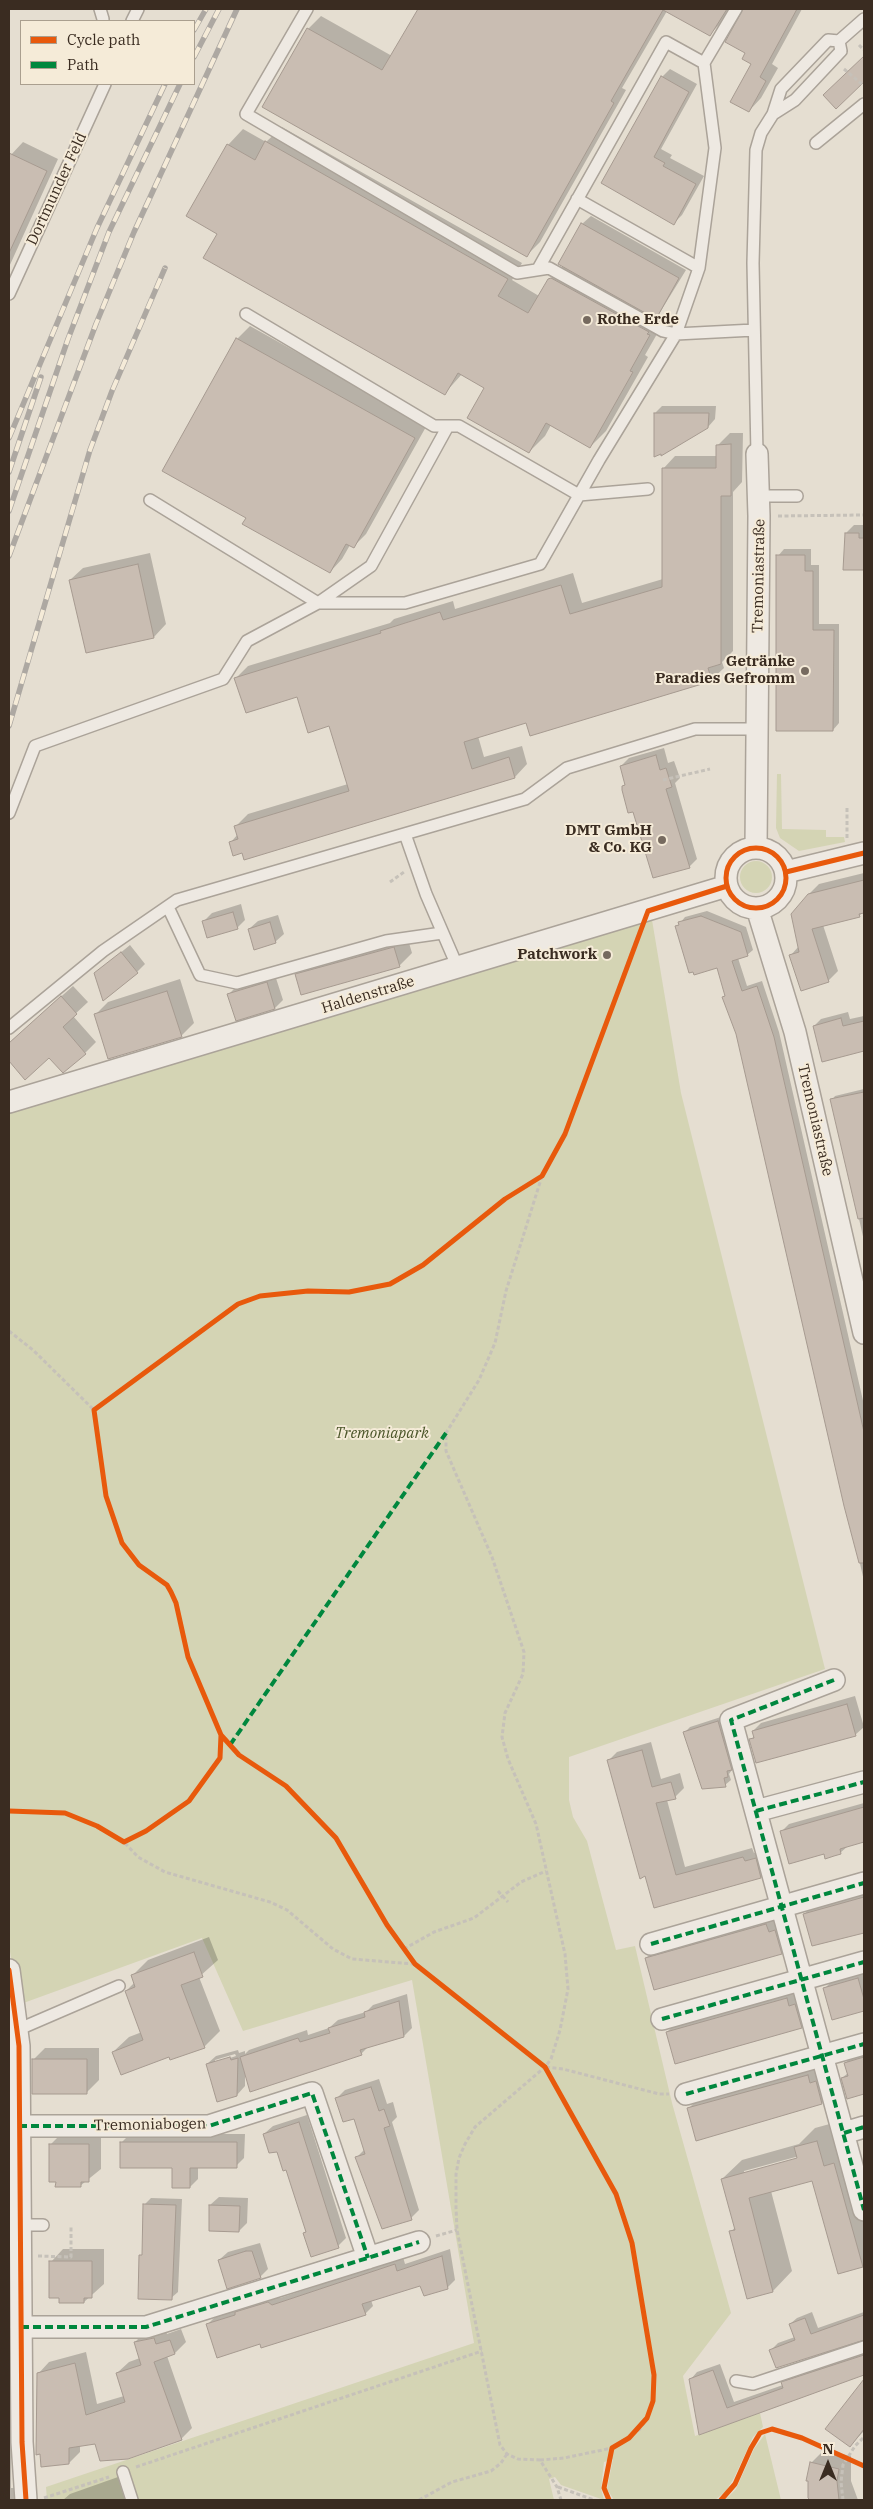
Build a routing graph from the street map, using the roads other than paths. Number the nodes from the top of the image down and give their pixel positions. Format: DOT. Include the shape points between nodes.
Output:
graph roads {
  1 [pos="307,9"];
  2 [pos="736,9"];
  3 [pos="864,18"];
  4 [pos="839,40"];
  5 [pos="704,63"];
  6 [pos="105,85"];
  7 [pos="864,104"];
  8 [pos="773,114"];
  9 [pos="816,143"];
  10 [pos="577,199"];
  11 [pos="699,268"];
  12 [pos="538,269"];
  13 [pos="9,294"];
  14 [pos="246,314"];
  15 [pos="754,330"];
  16 [pos="676,334"];
  17 [pos="448,426"];
  18 [pos="757,454"];
  19 [pos="648,489"];
  20 [pos="579,495"];
  21 [pos="797,496"];
  22 [pos="150,500"];
  23 [pos="759,506"];
  24 [pos="318,603"];
  25 [pos="757,729"];
  26 [pos="9,812"];
  27 [pos="405,834"];
  28 [pos="756,847"];
  29 [pos="856,848"];
  30 [pos="786,872"];
  31 [pos="727,886"];
  32 [pos="168,907"];
  33 [pos="757,908"];
  34 [pos="442,933"];
  35 [pos="458,968"];
  36 [pos="9,1028"];
  37 [pos="9,1102"];
  38 [pos="864,1333"];
  39 [pos="834,1680"];
  40 [pos="864,1782"];
  41 [pos="756,1811"];
  42 [pos="864,1883"];
  43 [pos="781,1908"];
  44 [pos="651,1944"];
  45 [pos="864,1962"];
  46 [pos="9,1970"];
  47 [pos="802,1980"];
  48 [pos="118,1986"];
  49 [pos="662,2019"];
  50 [pos="17,2030"];
  51 [pos="864,2044"];
  52 [pos="824,2056"];
  53 [pos="686,2094"];
  54 [pos="19,2126"];
  55 [pos="864,2127"];
  56 [pos="844,2133"];
  57 [pos="864,2210"];
  58 [pos="20,2225"];
  59 [pos="43,2226"];
  60 [pos="419,2242"];
  61 [pos="368,2258"];
  62 [pos="21,2327"];
  63 [pos="864,2347"];
  64 [pos="736,2380"];
  65 [pos="123,2472"];
  66 [pos="26,2500"];
  67 [pos="132,2500"];
  1 -- 12 [label="lane" via="246,114 517,272"];
  2 -- 5 [label="lane"];
  3 -- 4 [label="lane"];
  4 -- 8 [label="lane" via="828,40 781,89"];
  4 -- 8 [label="lane" via="842,51 795,100"];
  5 -- 10 [label="lane" via="666,42"];
  5 -- 11 [label="lane" via="715,148"];
  6 -- 13 [label="lane, Dortmunder Feld"];
  7 -- 9 [label="lane"];
  8 -- 15 [label="lane" via="761,133 756,150"];
  10 -- 11 [label="lane"];
  10 -- 12 [label="lane"];
  11 -- 16 [label="lane"];
  12 -- 16 [label="lane" via="549,268 663,331"];
  14 -- 17 [label="lane" via="434,426"];
  15 -- 16 [label="lane"];
  15 -- 18 [label="lane"];
  16 -- 20 [label="lane"];
  17 -- 20 [label="lane" via="459,426"];
  17 -- 24 [label="lane" via="371,566"];
  18 -- 23 [label="street, Tremoniastraße"];
  19 -- 20 [label="lane"];
  20 -- 24 [label="lane" via="540,564 405,603"];
  21 -- 23 [label="lane"];
  22 -- 24 [label="lane"];
  23 -- 25 [label="street, Tremoniastraße"];
  24 -- 26 [label="lane" via="247,641 223,679 35,746"];
  25 -- 27 [label="lane" via="694,729 567,768 525,798"];
  25 -- 28 [label="street, Tremoniastraße"];
  27 -- 32 [label="lane" via="177,900"];
  27 -- 34 [label="lane"];
  28 -- 30 [label="street" via="777,855"];
  28 -- 31 [label="street" via="745,849 732,859 727,871"];
  29 -- 30 [label="street"];
  30 -- 33 [label="street" via="787,882 781,895 774,903"];
  31 -- 33 [label="street" via="738,902"];
  31 -- 35 [label="street, Haldenstraße"];
  32 -- 34 [label="lane" via="200,975 237,983 386,940"];
  32 -- 36 [label="lane" via="103,951"];
  33 -- 38 [label="street, Tremoniastraße" via="795,1032"];
  34 -- 35 [label="lane"];
  35 -- 37 [label="street, Haldenstraße"];
  39 -- 41 [label="street" via="730,1720"];
  40 -- 41 [label="street"];
  41 -- 43 [label="street"];
  42 -- 43 [label="street"];
  43 -- 44 [label="street"];
  43 -- 47 [label="street"];
  45 -- 47 [label="street"];
  46 -- 50 [label="street"];
  47 -- 49 [label="street"];
  47 -- 52 [label="street"];
  48 -- 50 [label="lane"];
  50 -- 54 [label="street"];
  51 -- 52 [label="street"];
  52 -- 53 [label="street"];
  52 -- 56 [label="street"];
  54 -- 58 [label="street"];
  54 -- 61 [label="street, Tremoniabogen" via="209,2126 312,2093"];
  55 -- 56 [label="street"];
  56 -- 57 [label="street"];
  58 -- 59 [label="lane"];
  58 -- 62 [label="street"];
  60 -- 61 [label="street"];
  61 -- 62 [label="street" via="146,2327"];
  62 -- 66 [label="street"];
  63 -- 64 [label="lane" via="753,2384"];
  65 -- 67 [label="lane"];
}
